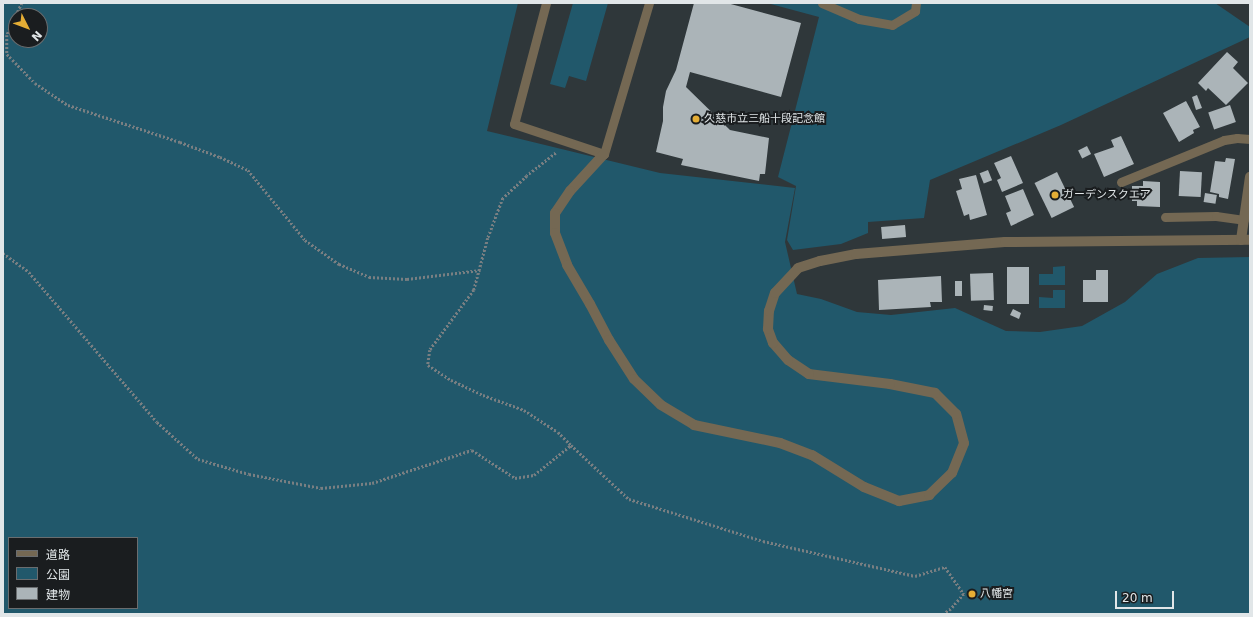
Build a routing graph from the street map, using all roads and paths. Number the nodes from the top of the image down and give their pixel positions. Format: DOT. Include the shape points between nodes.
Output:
graph roads {
  1 [pos="22,3"];
  2 [pos="546,3"];
  3 [pos="649,3"];
  4 [pos="822,3"];
  5 [pos="916,3"];
  6 [pos="1250,139"];
  7 [pos="571,142"];
  8 [pos="604,154"];
  9 [pos="1250,177"];
  10 [pos="1121,182"];
  11 [pos="1165,217"];
  12 [pos="1244,220"];
  13 [pos="1245,240"];
  14 [pos="3,253"];
  15 [pos="480,270"];
  16 [pos="571,445"];
  17 [pos="944,614"];
  1 -- 15 [label="path" via="6,35 7,54 35,83 68,105 180,142 248,170 305,240 339,264 369,277 408,279"];
  2 -- 7 [label="lane" via="514,124"];
  3 -- 8 [label="lane"];
  4 -- 5 [label="lane" via="859,19 892,25 915,11"];
  6 -- 10 [label="lane" via="1224,140"];
  7 -- 8 [label="lane"];
  7 -- 15 [label="path" via="503,198 488,238"];
  8 -- 13 [label="street" via="570,191 555,213 555,233 567,265 634,379 661,404 694,425 780,443 812,455 864,487 899,501 929,495 952,473 964,443 956,414 935,392 809,374 788,360 772,343 768,329 769,310 775,293 798,268 856,254 1005,242"];
  9 -- 12 [label="street"];
  11 -- 12 [label="lane" via="1203,216"];
  12 -- 13 [label="street"];
  14 -- 16 [label="path" via="29,272 157,422 198,459 249,474 321,488 372,483 472,450 515,478 534,476"];
  15 -- 16 [label="path" via="474,290 430,350 428,365 476,392 524,410 558,432"];
  16 -- 17 [label="path" via="629,499 763,541 915,576 945,567 964,594"];
}
